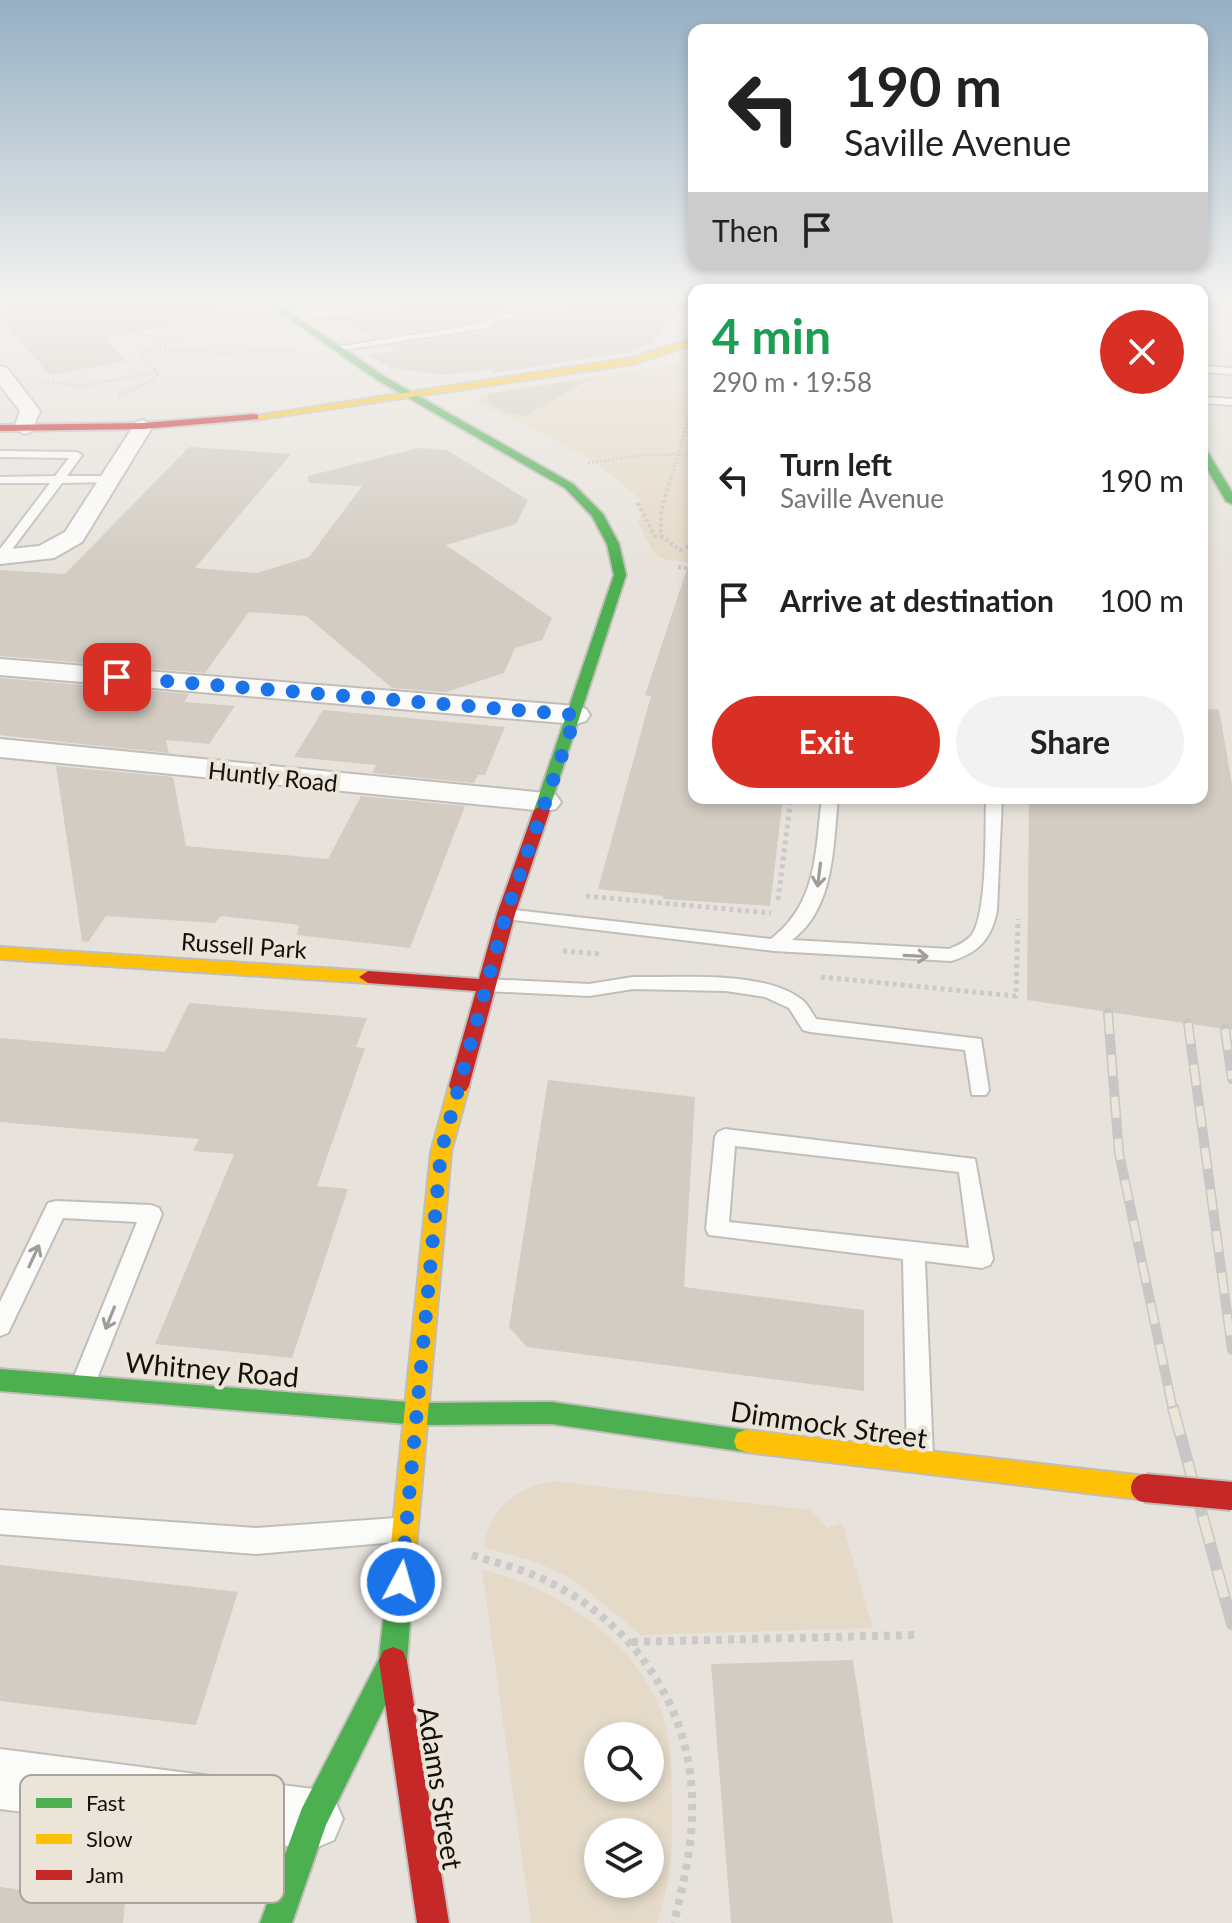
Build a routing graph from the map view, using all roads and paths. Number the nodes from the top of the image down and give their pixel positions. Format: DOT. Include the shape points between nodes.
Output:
graph roads {
  1 [pos="14,390"];
  2 [pos="132,390"];
  3 [pos="400,390"];
  4 [pos="434,390"];
  5 [pos="407,394"];
  6 [pos="107,400"];
  7 [pos="1208,400"];
  8 [pos="1232,402"];
  9 [pos="688,420"];
  10 [pos="143,426"];
  11 [pos="0,428"];
  12 [pos="24,428"];
  13 [pos="0,454"];
  14 [pos="678,454"];
  15 [pos="688,454"];
  16 [pos="1208,461"];
  17 [pos="588,463"];
  18 [pos="112,479"];
  19 [pos="0,480"];
  20 [pos="58,480"];
  21 [pos="1232,501"];
  22 [pos="638,503"];
  23 [pos="661,536"];
  24 [pos="688,547"];
  25 [pos="0,557"];
  26 [pos="678,567"];
  27 [pos="688,568"];
  28 [pos="0,667"];
  29 [pos="576,715"];
  30 [pos="0,748"];
  31 [pos="545,802"];
  32 [pos="790,804"];
  33 [pos="829,804"];
  34 [pos="994,804"];
  35 [pos="583,896"];
  36 [pos="506,914"];
  37 [pos="774,945"];
  38 [pos="0,953"];
  39 [pos="484,985"];
  40 [pos="979,1090"];
  41 [pos="914,1251"];
  42 [pos="0,1326"];
  43 [pos="0,1380"];
  44 [pos="82,1386"];
  45 [pos="419,1414"];
  46 [pos="920,1465"];
  47 [pos="1232,1496"];
  48 [pos="0,1522"];
  49 [pos="406,1530"];
  50 [pos="472,1555"];
  51 [pos="914,1635"];
  52 [pos="631,1642"];
  53 [pos="393,1661"];
  54 [pos="0,1779"];
  55 [pos="20,1782"];
  56 [pos="284,1815"];
  57 [pos="313,1819"];
  58 [pos="284,1901"];
  59 [pos="283,1903"];
  60 [pos="276,1923"];
  61 [pos="433,1923"];
  62 [pos="674,1923"];
  1 -- 12 [label="street" via="30,411"];
  2 -- 6 [label="path"];
  3 -- 5 [label="main road"];
  4 -- 5 [label="main road"];
  5 -- 10 [label="main road" via="245,420"];
  5 -- 29 [label="main road" via="569,486 589,504 613,544 618,590"];
  7 -- 8 [label="lane"];
  9 -- 14 [label="path"];
  10 -- 12 [label="main road"];
  10 -- 18 [label="street"];
  11 -- 12 [label="main road"];
  13 -- 20 [label="lane" via="77,455"];
  14 -- 15 [label="path"];
  14 -- 17 [label="path"];
  14 -- 23 [label="path" via="661,512"];
  16 -- 21 [label="main road"];
  18 -- 20 [label="lane"];
  18 -- 25 [label="street" via="74,537 45,553"];
  19 -- 20 [label="lane"];
  20 -- 25 [label="lane"];
  22 -- 23 [label="path" via="655,536"];
  23 -- 24 [label="path" via="680,550"];
  26 -- 27 [label="path"];
  28 -- 29 [label="street"];
  29 -- 31 [label="main road"];
  30 -- 31 [label="street, Huntly Road"];
  31 -- 36 [label="main road"];
  32 -- 35 [label="path" via="776,913"];
  33 -- 37 [label="lane, one-way" via="816,897 802,924"];
  37 -- 34 [label="lane, one-way" via="922,957 951,955 972,946 984,932 988,912"];
  36 -- 37 [label="lane"];
  36 -- 39 [label="main road"];
  38 -- 39 [label="main road, Russell Park"];
  39 -- 40 [label="lane" via="589,990 633,983 769,991 796,1004 810,1025 974,1044"];
  39 -- 45 [label="main road" via="441,1152"];
  41 -- 41 [label="lane" via="717,1229 725,1137 968,1165 982,1259"];
  41 -- 46 [label="lane"];
  42 -- 44 [label="lane, one-way" via="56,1209 151,1214"];
  43 -- 44 [label="main road, Whitney Road"];
  44 -- 45 [label="main road, Whitney Road"];
  45 -- 46 [label="main road, Dimmock Street" via="552,1413"];
  45 -- 49 [label="main road"];
  46 -- 47 [label="main road, Dimmock Street, bridge"];
  48 -- 49 [label="lane" via="256,1541"];
  49 -- 53 [label="main road"];
  50 -- 52 [label="path" via="573,1591"];
  51 -- 52 [label="path"];
  52 -- 62 [label="path" via="673,1706 691,1765 693,1831 688,1875"];
  53 -- 57 [label="main road"];
  53 -- 61 [label="main road, Adams Street"];
  54 -- 55 [label="street"];
  56 -- 57 [label="street"];
  57 -- 58 [label="main road"];
  59 -- 60 [label="main road"];
}
